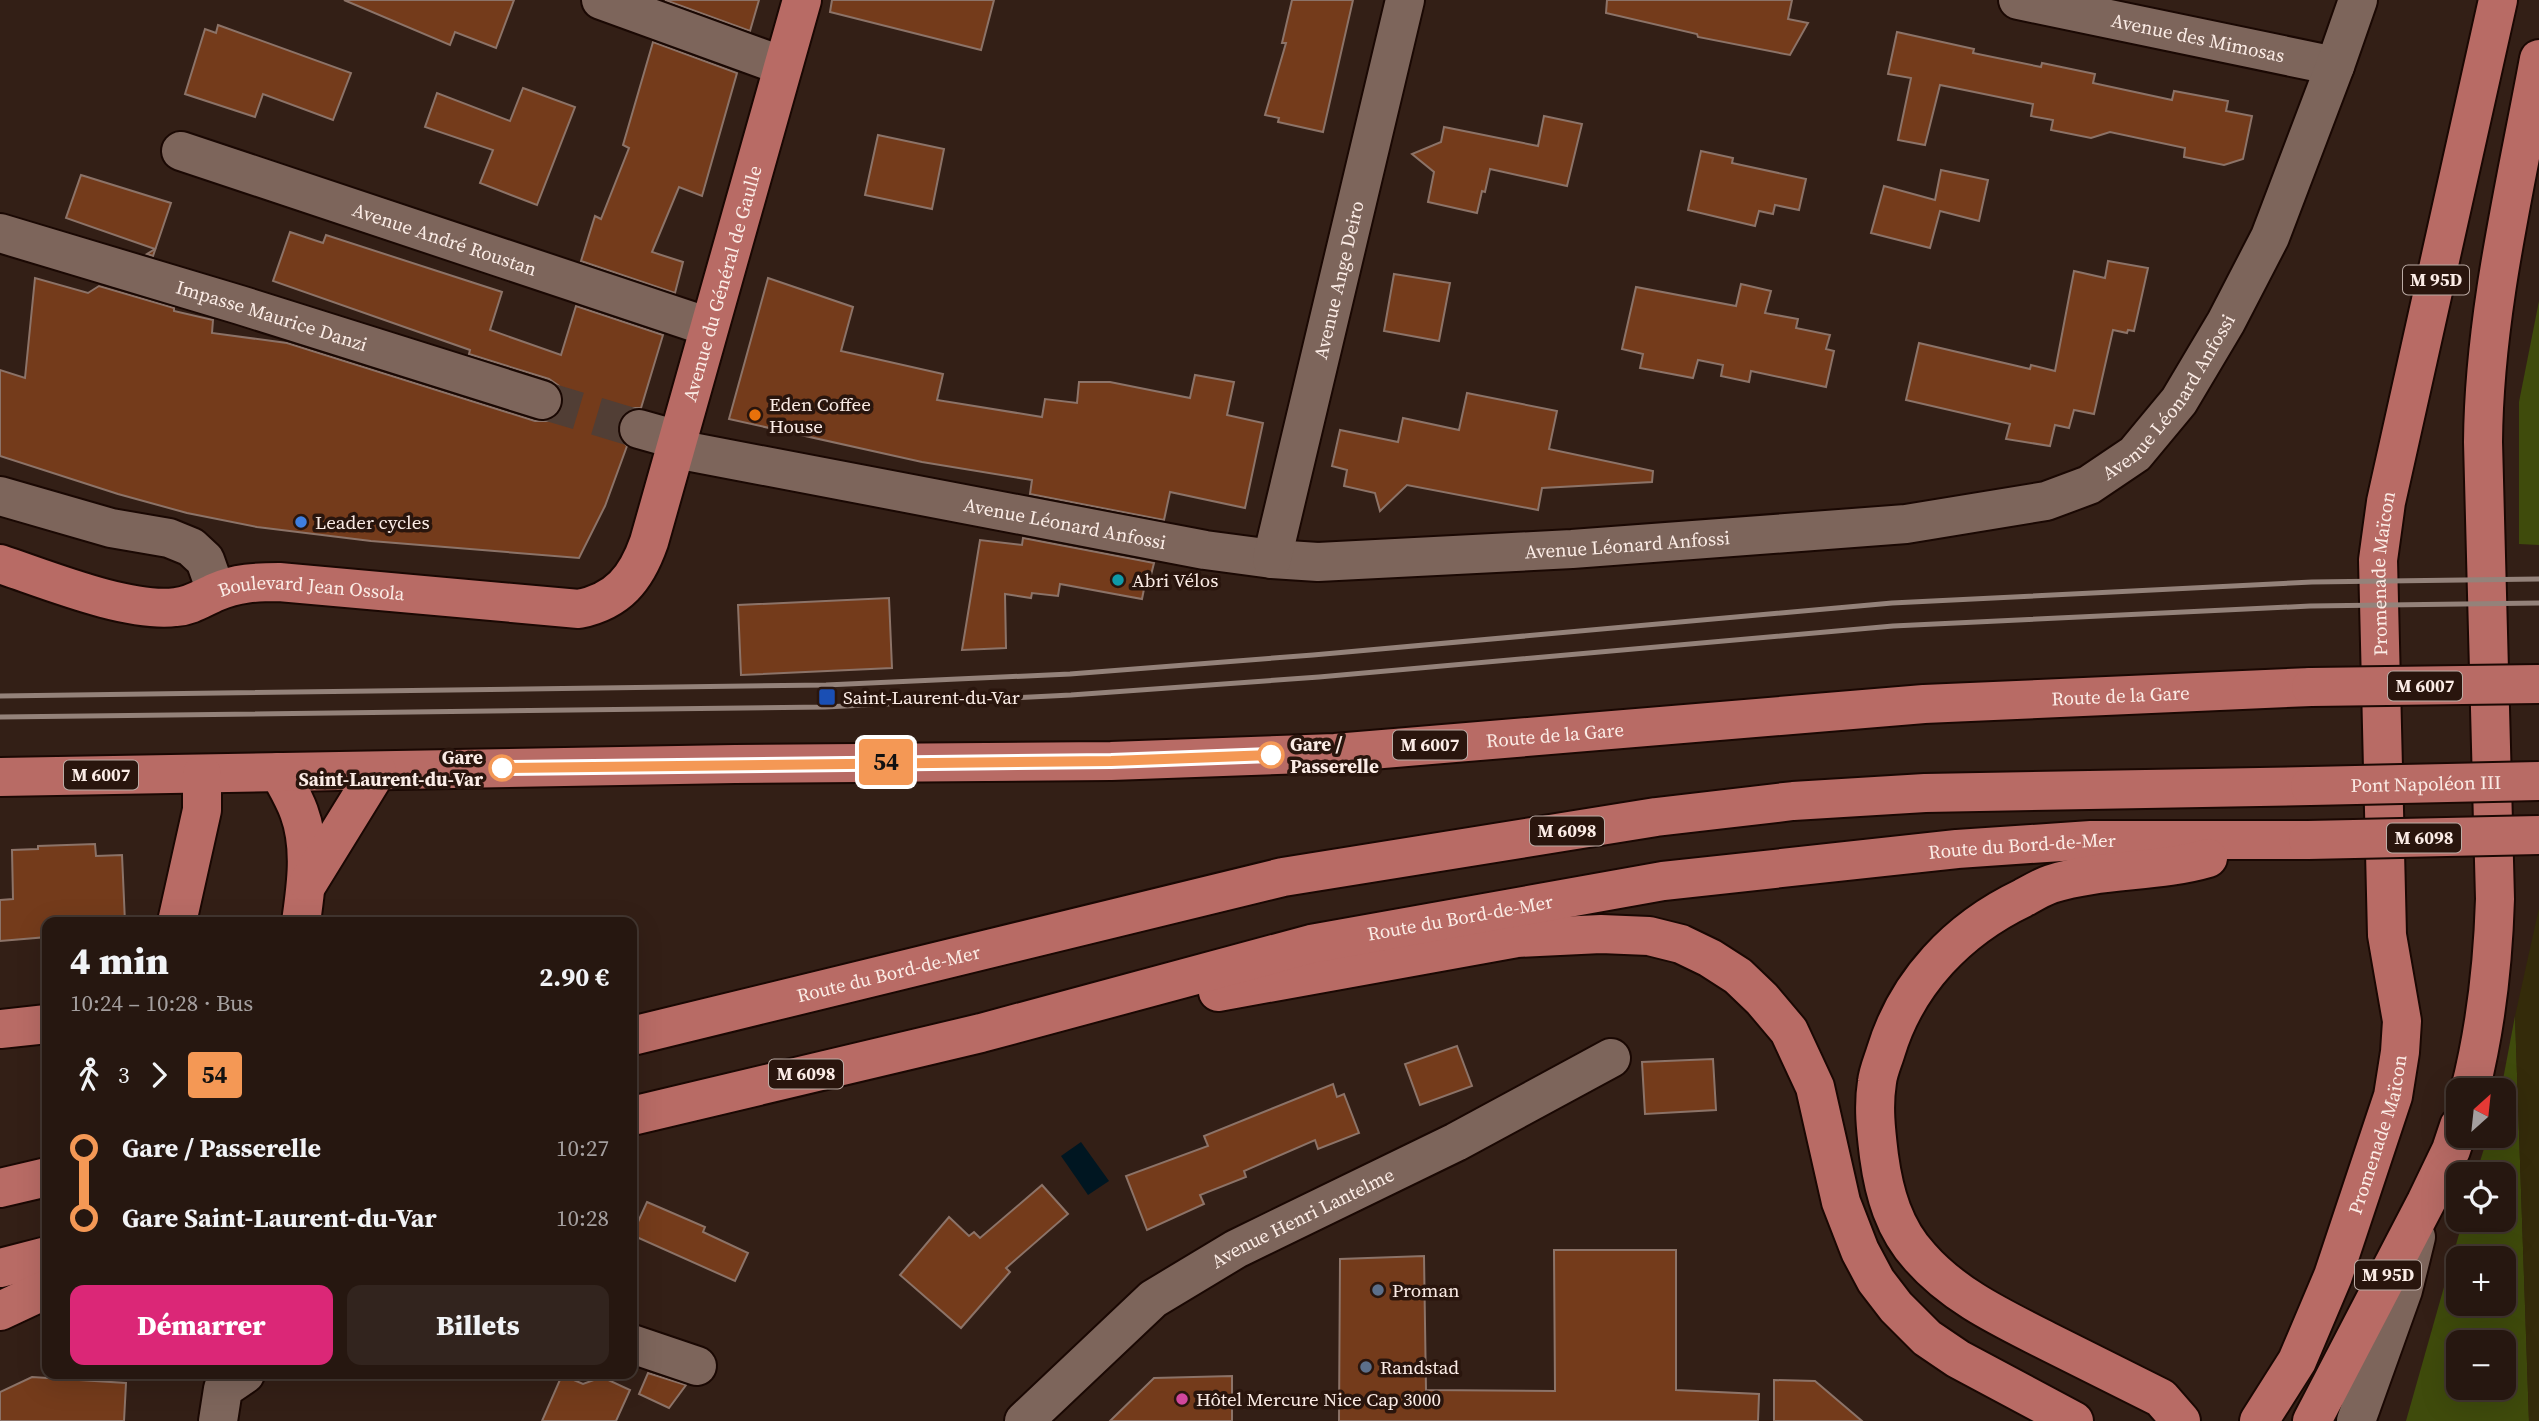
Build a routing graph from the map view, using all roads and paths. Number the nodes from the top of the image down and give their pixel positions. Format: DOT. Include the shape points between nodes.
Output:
graph roads {
  1 [pos="601,0"];
  2 [pos="802,0"];
  3 [pos="1405,0"];
  4 [pos="2018,0"];
  5 [pos="2358,0"];
  6 [pos="2498,0"];
  7 [pos="2539,59"];
  8 [pos="783,66"];
  9 [pos="2335,66"];
  10 [pos="181,151"];
  11 [pos="0,233"];
  12 [pos="709,327"];
  13 [pos="542,400"];
  14 [pos="639,429"];
  15 [pos="677,445"];
  16 [pos="0,496"];
  17 [pos="1272,559"];
  18 [pos="0,564"];
  19 [pos="640,566"];
  20 [pos="216,591"];
  21 [pos="2539,684"];
  22 [pos="377,771"];
  23 [pos="279,772"];
  24 [pos="202,774"];
  25 [pos="0,777"];
  26 [pos="2539,781"];
  27 [pos="2310,786"];
  28 [pos="2539,835"];
  29 [pos="2266,842"];
  30 [pos="308,883"];
  31 [pos="182,917"];
  32 [pos="302,917"];
  33 [pos="42,1025"];
  34 [pos="0,1029"];
  35 [pos="981,1033"];
  36 [pos="637,1035"];
  37 [pos="1611,1058"];
  38 [pos="2473,1078"];
  39 [pos="637,1115"];
  40 [pos="2452,1148"];
  41 [pos="42,1178"];
  42 [pos="0,1188"];
  43 [pos="2426,1202"];
  44 [pos="42,1257"];
  45 [pos="0,1268"];
  46 [pos="42,1291"];
  47 [pos="0,1311"];
  48 [pos="637,1346"];
  49 [pos="696,1366"];
  50 [pos="1024,1421"];
  51 [pos="2074,1421"];
  52 [pos="2181,1421"];
  53 [pos="2259,1421"];
  54 [pos="2312,1421"];
  55 [pos="2356,1421"];
  1 -- 8 [label="street"];
  2 -- 8 [label="main road, Avenue du Général de Gaulle"];
  3 -- 17 [label="street, Avenue Ange Deiro"];
  4 -- 9 [label="street, Avenue des Mimosas"];
  5 -- 9 [label="street, Avenue Léonard Anfossi"];
  6 -- 53 [label="main road, Promenade Maïcon / M 95D" via="2386,502 2378,560 2387,935 2402,1021 2393,1097 2333,1276 2297,1361"];
  7 -- 38 [label="main road, M 95D" via="2483,390 2495,899 2488,1006"];
  8 -- 12 [label="main road, Avenue du Général de Gaulle"];
  9 -- 17 [label="street, Avenue Léonard Anfossi" via="2270,237 2226,322 2179,401 2144,443 2089,485 2046,501 1906,524 1572,549 1318,562"];
  10 -- 12 [label="street, Avenue André Roustan"];
  11 -- 13 [label="street, Impasse Maurice Danzi"];
  12 -- 15 [label="main road, Avenue du Général de Gaulle"];
  14 -- 15 [label="street"];
  15 -- 17 [label="street, Avenue Léonard Anfossi" via="1180,545"];
  15 -- 19 [label="main road, Avenue du Général de Gaulle"];
  16 -- 20 [label="street, Boulevard Jean Ossola" via="191,547 205,560"];
  18 -- 20 [label="main road" via="140,607 191,605"];
  19 -- 20 [label="main road, Boulevard Jean Ossola" via="616,594 579,609 279,582 244,583"];
  21 -- 22 [label="main road, Route de la Gare / M 6007, bridge" via="2311,687 1924,704 1335,753 1111,761"];
  22 -- 23 [label="main road, Route de la Gare / M 6007"];
  22 -- 30 [label="main road"];
  23 -- 24 [label="main road, Route de la Gare / M 6007"];
  23 -- 30 [label="main road" via="299,813"];
  24 -- 25 [label="main road, Route de la Gare / M 6007"];
  24 -- 31 [label="main road" via="202,810"];
  26 -- 27 [label="main road, Pont Napoléon III / M 6098, bridge"];
  27 -- 36 [label="main road, Route du Bord-de-Mer / M 6098" via="1924,793 1793,801 1656,817 1283,877"];
  28 -- 29 [label="main road, Route du Bord-de-Mer / M 6098, bridge"];
  29 -- 35 [label="main road, Route du Bord-de-Mer / M 6098" via="2091,840 1664,880 1311,944"];
  29 -- 52 [label="main road" via="2183,865 2051,884 2003,908 1940,956 1916,986 1892,1031 1877,1080 1875,1126 1888,1203 1919,1257 1985,1310 2161,1398"];
  30 -- 32 [label="main road"];
  33 -- 34 [label="main road"];
  35 -- 39 [label="main road, Route du Bord-de-Mer / M 6098"];
  35 -- 51 [label="main road" via="1517,939 1617,934 1681,944 1738,976 1789,1031 1815,1087 1832,1170 1855,1239 1876,1281 1896,1307 1927,1338 1958,1359"];
  37 -- 50 [label="street, Avenue Henri Lantelme" via="1456,1142 1236,1249 1153,1298"];
  40 -- 43 [label="main road, M 95D"];
  41 -- 42 [label="main road"];
  43 -- 54 [label="main road, M 95D"];
  43 -- 55 [label="street" via="2403,1290"];
  44 -- 45 [label="main road"];
  46 -- 47 [label="main road"];
  48 -- 49 [label="street"];
}
